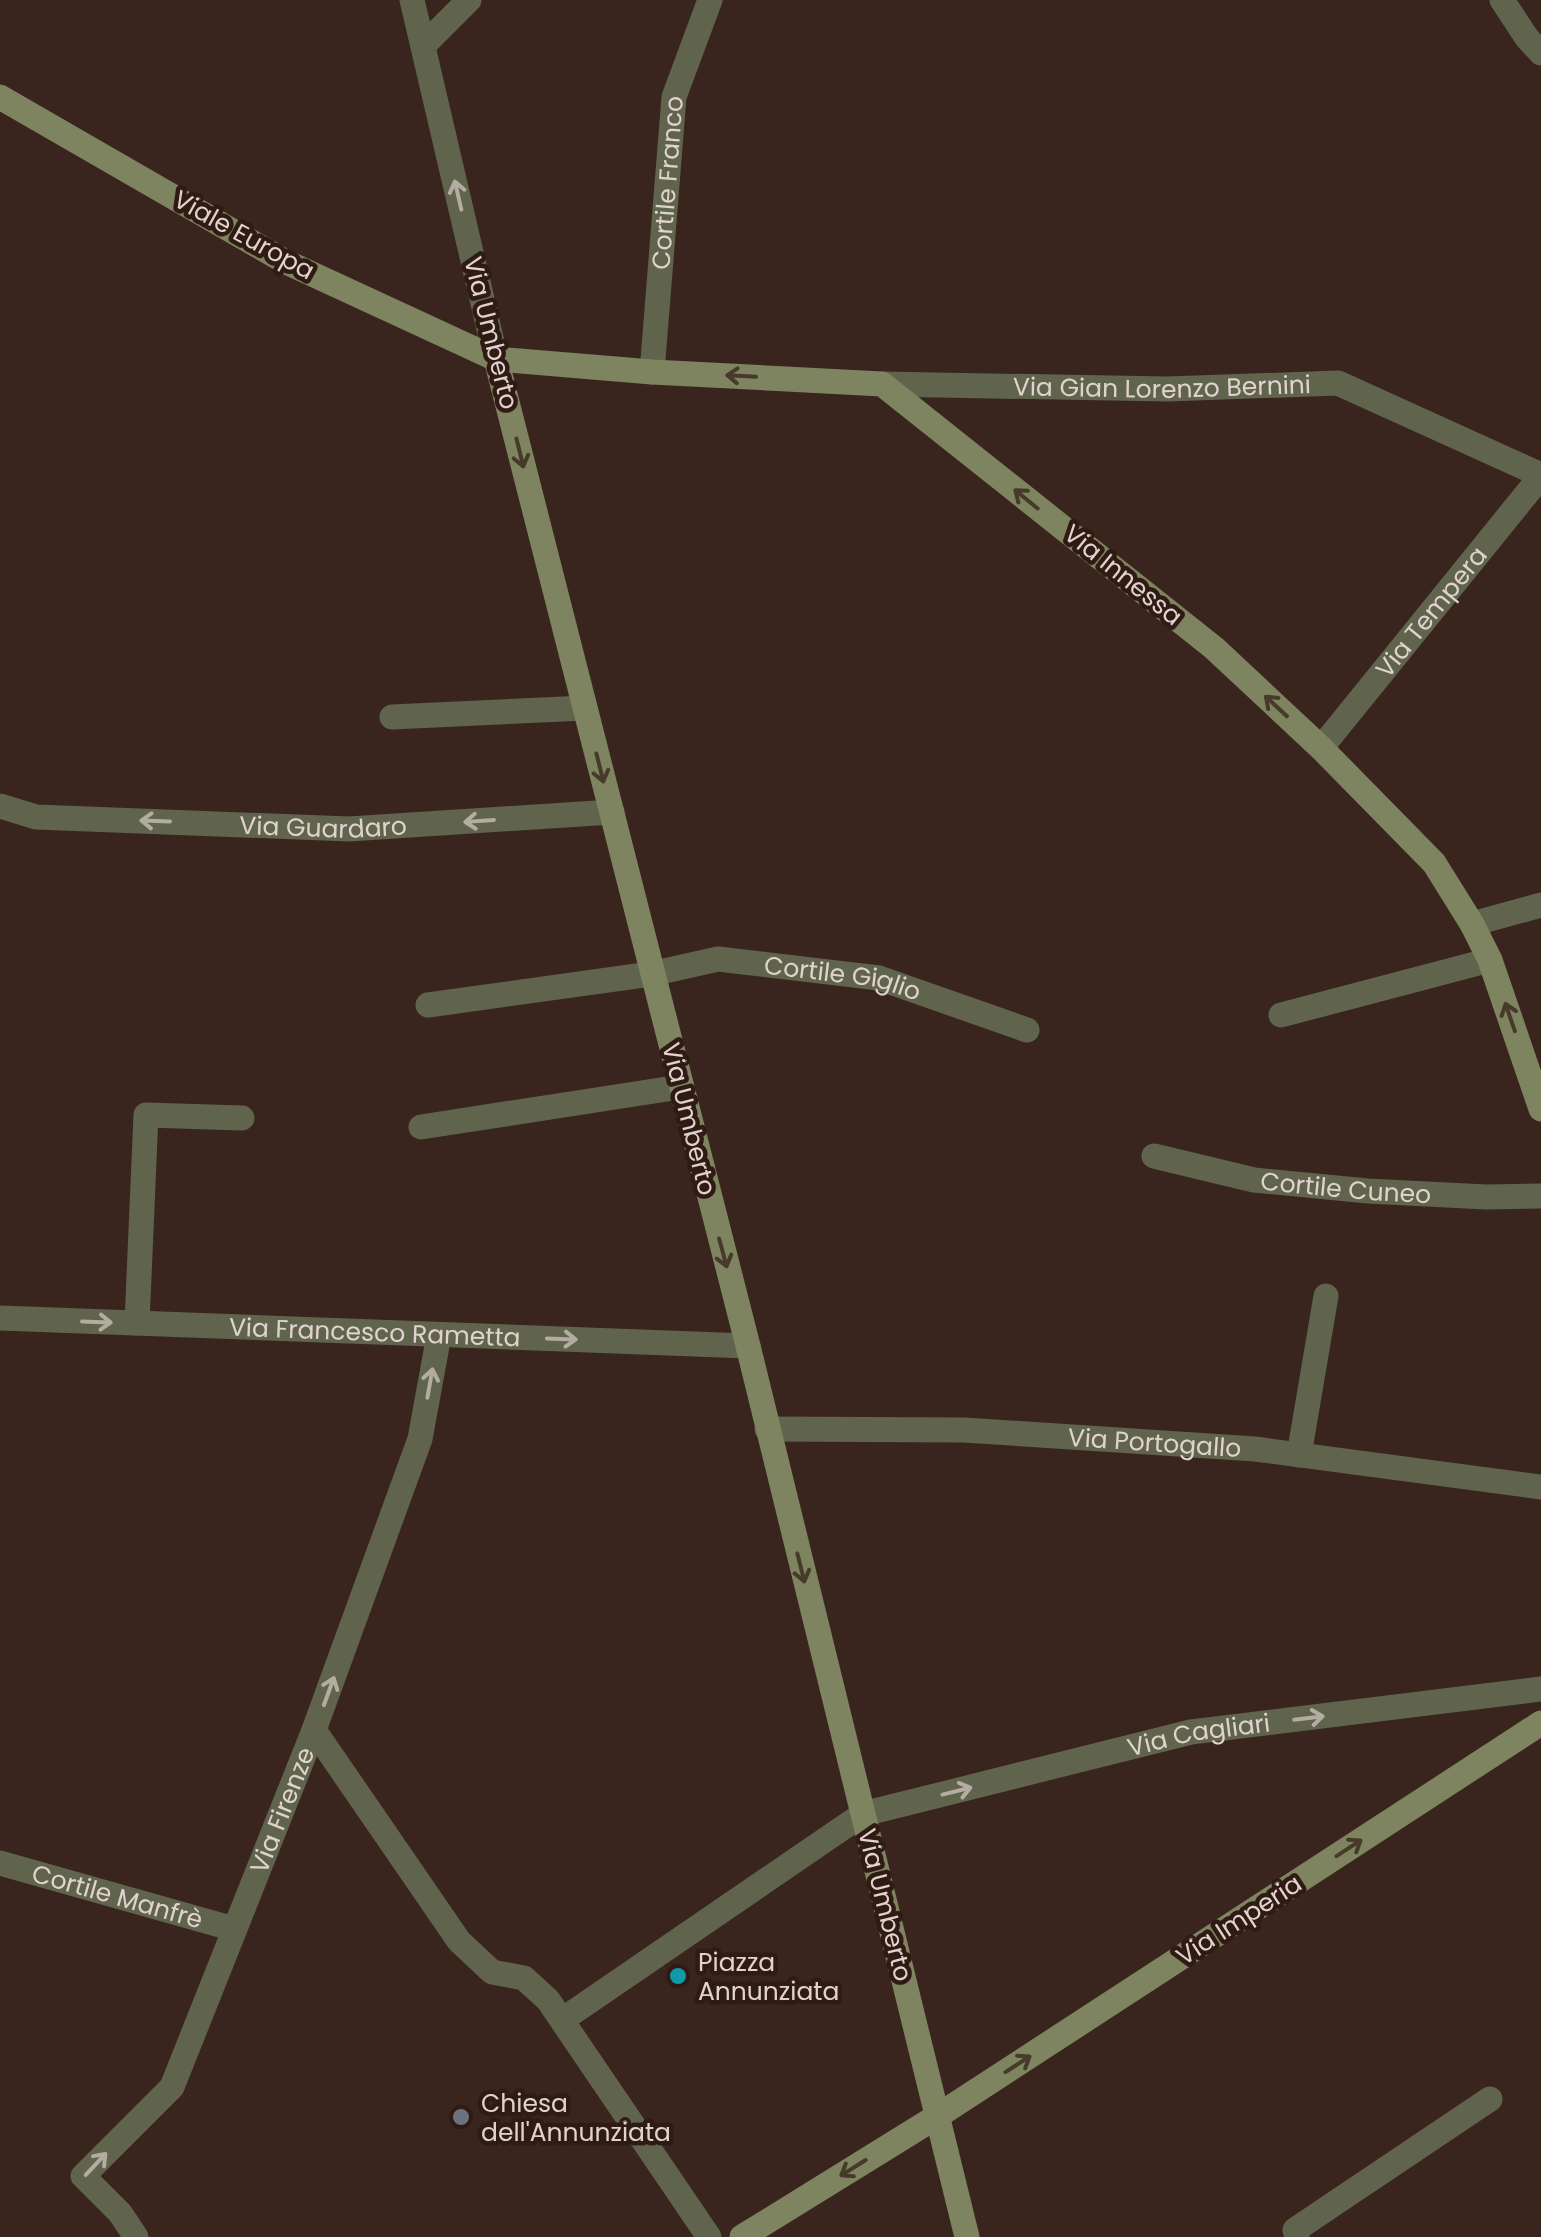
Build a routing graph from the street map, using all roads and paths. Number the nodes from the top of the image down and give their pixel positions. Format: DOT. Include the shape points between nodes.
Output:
graph roads {
  1 [pos="412,0"];
  2 [pos="469,0"];
  3 [pos="710,0"];
  4 [pos="1502,0"];
  5 [pos="423,46"];
  6 [pos="1541,52"];
  7 [pos="0,97"];
  8 [pos="496,358"];
  9 [pos="652,372"];
  10 [pos="882,384"];
  11 [pos="1541,475"];
  12 [pos="586,708"];
  13 [pos="392,717"];
  14 [pos="1321,748"];
  15 [pos="0,806"];
  16 [pos="612,812"];
  17 [pos="1541,904"];
  18 [pos="1472,924"];
  19 [pos="1490,960"];
  20 [pos="651,974"];
  21 [pos="428,1006"];
  22 [pos="1282,1015"];
  23 [pos="1028,1030"];
  24 [pos="680,1088"];
  25 [pos="1541,1109"];
  26 [pos="242,1118"];
  27 [pos="421,1127"];
  28 [pos="1154,1156"];
  29 [pos="1541,1196"];
  30 [pos="1326,1296"];
  31 [pos="0,1318"];
  32 [pos="137,1323"];
  33 [pos="438,1334"];
  34 [pos="748,1346"];
  35 [pos="767,1428"];
  36 [pos="1299,1455"];
  37 [pos="1541,1487"];
  38 [pos="1541,1689"];
  39 [pos="1541,1723"];
  40 [pos="314,1730"];
  41 [pos="862,1814"];
  42 [pos="0,1863"];
  43 [pos="234,1930"];
  44 [pos="562,2020"];
  45 [pos="1490,2098"];
  46 [pos="936,2117"];
  47 [pos="136,2237"];
  48 [pos="709,2237"];
  49 [pos="742,2237"];
  50 [pos="967,2237"];
  51 [pos="1297,2237"];
  1 -- 5 [label="street, Via Umberto"];
  2 -- 5 [label="street"];
  3 -- 9 [label="street, Cortile Franco" via="674,97"];
  4 -- 6 [label="street"];
  8 -- 5 [label="street, Via Umberto, one-way"];
  7 -- 8 [label="street, Viale Europa" via="286,262"];
  8 -- 9 [label="street"];
  8 -- 12 [label="street, Via Umberto, one-way"];
  10 -- 9 [label="street, one-way"];
  10 -- 11 [label="street, Via Gian Lorenzo Bernini" via="1167,389 1338,383"];
  14 -- 10 [label="street, Via Innessa, one-way" via="1214,648"];
  11 -- 14 [label="street, Via Tempera"];
  12 -- 13 [label="street"];
  12 -- 16 [label="street, Via Umberto, one-way"];
  14 -- 18 [label="street, Via Innessa" via="1434,863"];
  16 -- 15 [label="street, Via Guardaro, one-way" via="349,829 36,816"];
  16 -- 20 [label="street, Via Umberto"];
  17 -- 18 [label="street"];
  18 -- 19 [label="street, Via Innessa"];
  19 -- 22 [label="street"];
  25 -- 19 [label="street, Via Innessa, one-way"];
  20 -- 21 [label="street, Cortile Giglio"];
  20 -- 23 [label="street, Cortile Giglio" via="718,959 879,978"];
  20 -- 24 [label="street, Via Umberto"];
  24 -- 27 [label="street"];
  24 -- 34 [label="street, Via Umberto, one-way"];
  26 -- 32 [label="street" via="146,1115"];
  28 -- 29 [label="street, Cortile Cuneo" via="1254,1180"];
  30 -- 36 [label="street"];
  31 -- 32 [label="street, Via Francesco Rametta, one-way"];
  32 -- 33 [label="street, Via Francesco Rametta"];
  33 -- 34 [label="street, Via Francesco Rametta, one-way"];
  40 -- 33 [label="street, Via Firenze, one-way" via="420,1439"];
  34 -- 35 [label="street, Via Umberto"];
  35 -- 36 [label="street, Via Portogallo" via="964,1430"];
  35 -- 41 [label="street, Via Umberto, one-way"];
  36 -- 37 [label="street, Via Portogallo"];
  41 -- 38 [label="street, Via Cagliari, one-way" via="1191,1732"];
  46 -- 39 [label="street, Via Imperia, one-way"];
  40 -- 43 [label="street, Via Firenze"];
  40 -- 44 [label="street" via="459,1942 492,1972 524,1978"];
  41 -- 44 [label="street"];
  41 -- 46 [label="street, Via Umberto"];
  42 -- 43 [label="street, Cortile Manfrè"];
  47 -- 43 [label="street, Via Firenze, one-way" via="84,2176 172,2087"];
  44 -- 48 [label="street"];
  45 -- 51 [label="street" via="1294,2230"];
  46 -- 49 [label="street, Via Imperia, one-way"];
  46 -- 50 [label="street, Via Umberto"];
}
